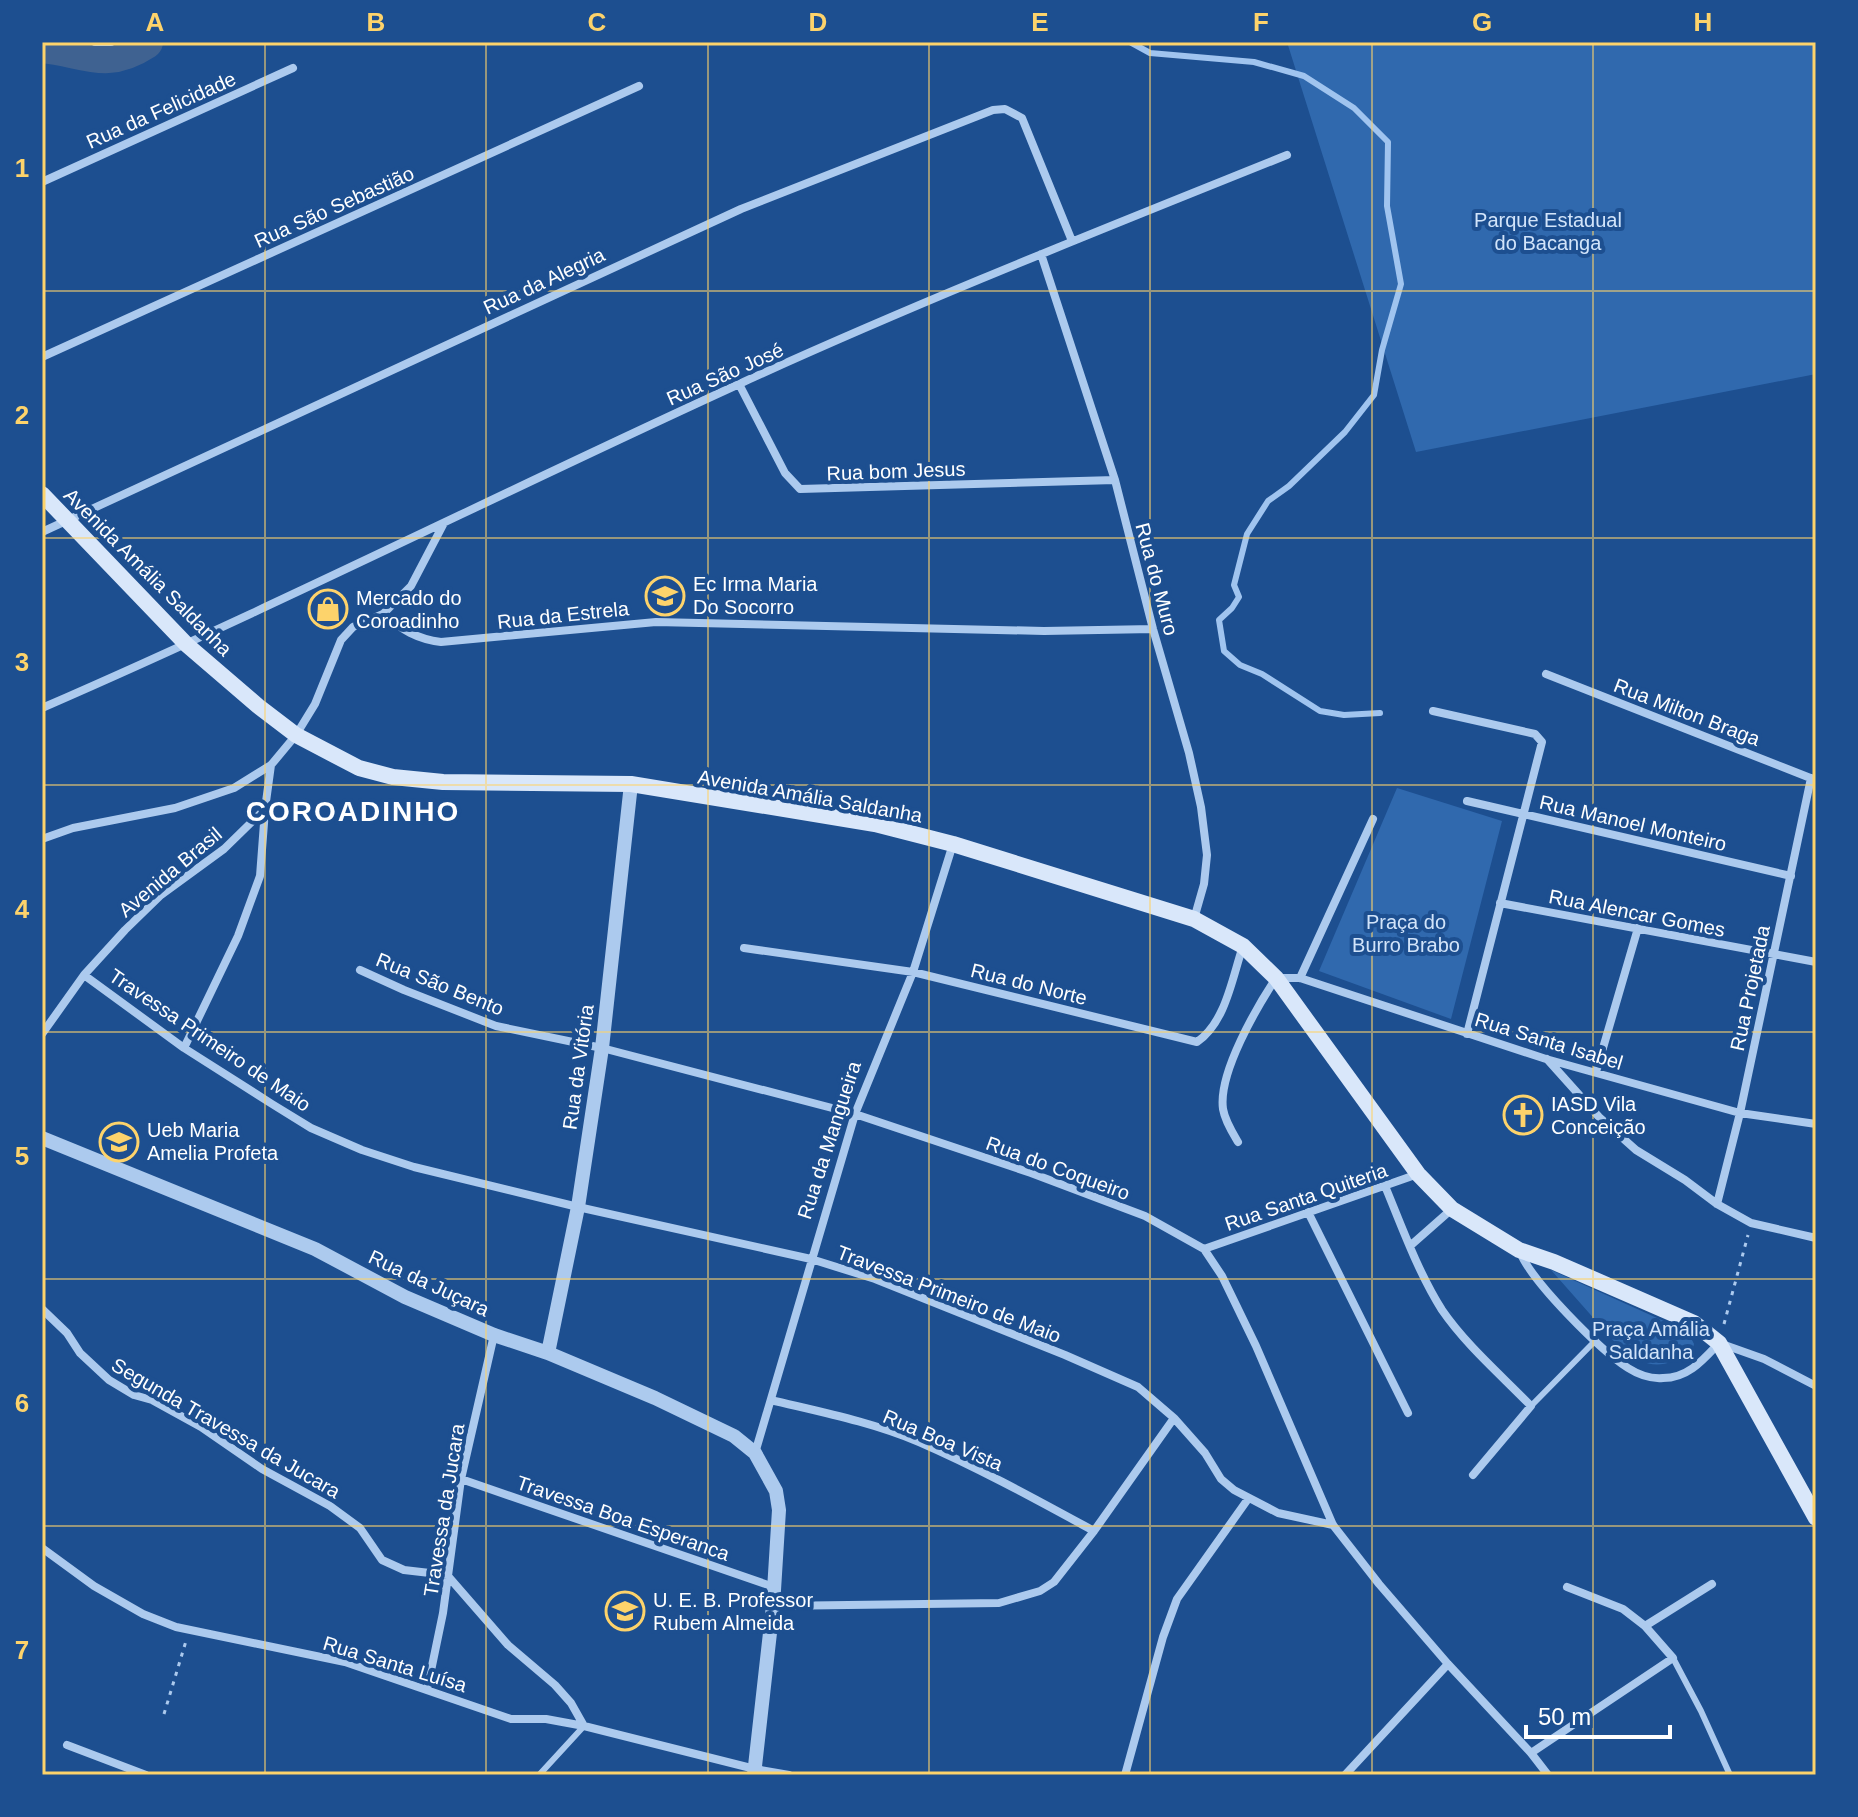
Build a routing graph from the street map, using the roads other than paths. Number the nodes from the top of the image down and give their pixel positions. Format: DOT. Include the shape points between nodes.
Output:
graph roads {
  1 [pos="95,42"];
  2 [pos="111,42"];
  3 [pos="293,68"];
  4 [pos="639,86"];
  5 [pos="1287,155"];
  6 [pos="42,182"];
  7 [pos="1072,241"];
  8 [pos="1041,254"];
  9 [pos="42,357"];
  10 [pos="739,384"];
  11 [pos="1115,480"];
  12 [pos="42,494"];
  13 [pos="68,521"];
  14 [pos="444,522"];
  15 [pos="42,532"];
  16 [pos="383,614"];
  17 [pos="1153,629"];
  18 [pos="187,645"];
  19 [pos="1546,674"];
  20 [pos="42,708"];
  21 [pos="1433,711"];
  22 [pos="296,735"];
  23 [pos="271,765"];
  24 [pos="1813,779"];
  25 [pos="631,784"];
  26 [pos="1467,801"];
  27 [pos="265,809"];
  28 [pos="1522,814"];
  29 [pos="1373,819"];
  30 [pos="42,839"];
  31 [pos="953,844"];
  32 [pos="1791,876"];
  33 [pos="1500,903"];
  34 [pos="1194,919"];
  35 [pos="1638,928"];
  36 [pos="1243,946"];
  37 [pos="744,948"];
  38 [pos="1773,956"];
  39 [pos="1816,962"];
  40 [pos="360,970"];
  41 [pos="913,972"];
  42 [pos="84,975"];
  43 [pos="1276,978"];
  44 [pos="1300,978"];
  45 [pos="42,1034"];
  46 [pos="1467,1034"];
  47 [pos="184,1048"];
  48 [pos="602,1048"];
  49 [pos="1546,1059"];
  50 [pos="1596,1072"];
  51 [pos="1740,1113"];
  52 [pos="855,1114"];
  53 [pos="1816,1124"];
  54 [pos="42,1138"];
  55 [pos="1238,1142"];
  56 [pos="1418,1174"];
  57 [pos="1385,1186"];
  58 [pos="1717,1204"];
  59 [pos="578,1207"];
  60 [pos="1452,1209"];
  61 [pos="1308,1212"];
  62 [pos="1816,1238"];
  63 [pos="1410,1246"];
  64 [pos="1204,1249"];
  65 [pos="1519,1250"];
  66 [pos="811,1259"];
  67 [pos="42,1309"];
  68 [pos="494,1335"];
  69 [pos="1596,1340"];
  70 [pos="1719,1343"];
  71 [pos="548,1353"];
  72 [pos="1816,1386"];
  73 [pos="771,1400"];
  74 [pos="1531,1406"];
  75 [pos="1408,1413"];
  76 [pos="1174,1418"];
  77 [pos="755,1453"];
  78 [pos="1473,1475"];
  79 [pos="461,1479"];
  80 [pos="1248,1499"];
  81 [pos="1816,1518"];
  82 [pos="1333,1525"];
  83 [pos="1094,1531"];
  84 [pos="42,1548"];
  85 [pos="447,1575"];
  86 [pos="1712,1584"];
  87 [pos="774,1587"];
  88 [pos="1567,1587"];
  89 [pos="773,1606"];
  90 [pos="1645,1626"];
  91 [pos="1673,1658"];
  92 [pos="1448,1664"];
  93 [pos="427,1690"];
  94 [pos="584,1726"];
  95 [pos="67,1745"];
  96 [pos="1531,1753"];
  97 [pos="754,1772"];
  98 [pos="146,1775"];
  99 [pos="539,1775"];
  100 [pos="789,1775"];
  101 [pos="1125,1775"];
  102 [pos="1345,1775"];
  103 [pos="1548,1775"];
  104 [pos="1730,1775"];
  1 -- 2 [label="street"];
  3 -- 6 [label="street, Rua da Felicidade"];
  4 -- 9 [label="street, Rua São Sebastião"];
  5 -- 7 [label="street, Rua São José"];
  7 -- 8 [label="street, Rua São José"];
  7 -- 13 [label="street, Rua da Alegria" via="1022,118 993,110 741,209"];
  8 -- 10 [label="street, Rua São José"];
  8 -- 11 [label="street, Rua do Muro"];
  10 -- 11 [label="street, Rua bom Jesus" via="785,473 800,489"];
  10 -- 14 [label="street, Rua São José"];
  11 -- 17 [label="street, Rua do Muro"];
  12 -- 13 [label="main road, Avenida Amália Saldanha"];
  13 -- 15 [label="street, Rua da Alegria"];
  13 -- 18 [label="main road, Avenida Amália Saldanha"];
  14 -- 16 [label="street" via="411,586"];
  14 -- 18 [label="street, Rua São José"];
  16 -- 17 [label="street, Rua da Estrela" via="421,639 441,642 656,622"];
  16 -- 22 [label="street" via="353,627 341,640 324,687"];
  17 -- 34 [label="street, Rua do Muro" via="1201,807 1207,855"];
  18 -- 20 [label="street, Rua São José"];
  18 -- 22 [label="main road, Avenida Amália Saldanha"];
  19 -- 24 [label="street, Rua Milton Braga"];
  21 -- 28 [label="street" via="1540,737 1541,753"];
  22 -- 23 [label="street"];
  22 -- 25 [label="main road, Avenida Amália Saldanha" via="359,768 393,777"];
  23 -- 27 [label="street"];
  23 -- 30 [label="street" via="234,788 175,808"];
  24 -- 32 [label="street, Rua Projetada"];
  25 -- 31 [label="main road, Avenida Amália Saldanha" via="875,824"];
  25 -- 48 [label="street, Rua da Vitória"];
  26 -- 28 [label="street, Rua Manoel Monteiro"];
  27 -- 42 [label="street, Avenida Brasil" via="224,849 161,895"];
  27 -- 47 [label="street" via="260,876 238,936"];
  28 -- 32 [label="street, Rua Manoel Monteiro"];
  28 -- 33 [label="street"];
  29 -- 44 [label="street"];
  31 -- 34 [label="main road, Avenida Amália Saldanha"];
  31 -- 41 [label="street, Rua da Mangueira"];
  32 -- 38 [label="street, Rua Projetada"];
  33 -- 35 [label="street, Rua Alencar Gomes"];
  33 -- 46 [label="street"];
  34 -- 36 [label="main road, Avenida Amália Saldanha"];
  35 -- 38 [label="street, Rua Alencar Gomes"];
  35 -- 50 [label="street"];
  36 -- 41 [label="street, Rua do Norte" via="1221,1012 1197,1042"];
  36 -- 43 [label="main road, Avenida Amália Saldanha"];
  37 -- 41 [label="street, Rua do Norte"];
  38 -- 39 [label="street, Rua Alencar Gomes"];
  38 -- 51 [label="street, Rua Projetada"];
  40 -- 48 [label="street, Rua São Bento" via="496,1026"];
  41 -- 52 [label="street, Rua da Mangueira"];
  42 -- 45 [label="street, Avenida Brasil"];
  42 -- 47 [label="street, Travessa Primeiro de Maio"];
  43 -- 44 [label="street, Rua Santa Isabel"];
  43 -- 55 [label="street" via="1242,1039 1222,1094 1223,1110"];
  43 -- 56 [label="main road, Avenida Amália Saldanha"];
  44 -- 46 [label="street, Rua Santa Isabel"];
  46 -- 49 [label="street, Rua Santa Isabel"];
  47 -- 59 [label="street, Travessa Primeiro de Maio" via="311,1128 362,1150"];
  48 -- 52 [label="street, Rua do Coqueiro"];
  48 -- 59 [label="street, Rua da Vitória"];
  49 -- 50 [label="street, Rua Santa Isabel"];
  49 -- 58 [label="street" via="1636,1150"];
  50 -- 51 [label="street, Rua Santa Isabel"];
  51 -- 53 [label="street, Rua Santa Isabel"];
  51 -- 58 [label="street, Rua Projetada"];
  52 -- 64 [label="street, Rua do Coqueiro" via="1145,1216"];
  52 -- 66 [label="street, Rua da Mangueira"];
  54 -- 68 [label="street, Rua da Juçara" via="315,1249 405,1297"];
  56 -- 57 [label="street, Rua Santa Quiteria"];
  56 -- 60 [label="main road, Avenida Amália Saldanha"];
  57 -- 61 [label="street, Rua Santa Quiteria"];
  57 -- 63 [label="street"];
  58 -- 62 [label="street" via="1751,1223"];
  59 -- 66 [label="street, Travessa Primeiro de Maio"];
  59 -- 71 [label="street, Rua da Vitória"];
  60 -- 63 [label="street"];
  60 -- 65 [label="main road, Avenida Amália Saldanha"];
  61 -- 64 [label="street, Rua Santa Quiteria"];
  61 -- 75 [label="street"];
  63 -- 74 [label="street" via="1456,1329"];
  64 -- 82 [label="street, Rua do Coqueiro" via="1256,1346"];
  65 -- 69 [label="street, Avenida Amália Saldanha" via="1536,1279"];
  65 -- 70 [label="main road, Avenida Amália Saldanha" via="1682,1316"];
  66 -- 73 [label="street, Rua da Mangueira"];
  66 -- 76 [label="street, Travessa Primeiro de Maio" via="1065,1355 1138,1387"];
  67 -- 85 [label="street, Segunda Travessa da Jucara" via="109,1380 201,1427 330,1506 360,1528 382,1560 404,1570"];
  68 -- 71 [label="street, Rua da Juçara"];
  68 -- 79 [label="street, Travessa da Jucara"];
  69 -- 70 [label="street, Avenida Amália Saldanha" via="1629,1369 1662,1378 1689,1371"];
  69 -- 74 [label="lane"];
  70 -- 72 [label="street, Avenida Amália Saldanha"];
  70 -- 81 [label="main road"];
  71 -- 77 [label="street, Rua da Juçara" via="668,1404 734,1436"];
  73 -- 77 [label="street, Rua da Mangueira"];
  73 -- 83 [label="street, Rua Boa Vista" via="916,1441"];
  74 -- 78 [label="street"];
  76 -- 80 [label="street, Travessa Primeiro de Maio" via="1221,1479"];
  76 -- 83 [label="street"];
  77 -- 87 [label="street, Rua da Juçara" via="776,1491 779,1510"];
  79 -- 85 [label="street, Travessa da Jucara"];
  79 -- 87 [label="street, Travessa Boa Esperanca"];
  80 -- 82 [label="street, Travessa Primeiro de Maio" via="1278,1513"];
  80 -- 101 [label="street" via="1177,1599"];
  82 -- 92 [label="street"];
  83 -- 89 [label="street" via="1054,1582 1026,1597 999,1603"];
  84 -- 93 [label="street, Rua Santa Luísa" via="143,1614 345,1662"];
  85 -- 93 [label="street, Travessa da Jucara"];
  85 -- 94 [label="street" via="508,1645 555,1685"];
  86 -- 90 [label="street"];
  87 -- 89 [label="street"];
  88 -- 90 [label="street" via="1623,1609"];
  89 -- 97 [label="street"];
  90 -- 91 [label="street"];
  91 -- 96 [label="street"];
  91 -- 104 [label="lane"];
  92 -- 96 [label="street"];
  92 -- 102 [label="street"];
  93 -- 94 [label="street, Rua Santa Luísa" via="511,1719"];
  94 -- 97 [label="street, Rua Santa Luísa"];
  94 -- 99 [label="lane"];
  95 -- 98 [label="street"];
  96 -- 103 [label="street"];
  97 -- 100 [label="street, Rua Santa Luísa"];
}
